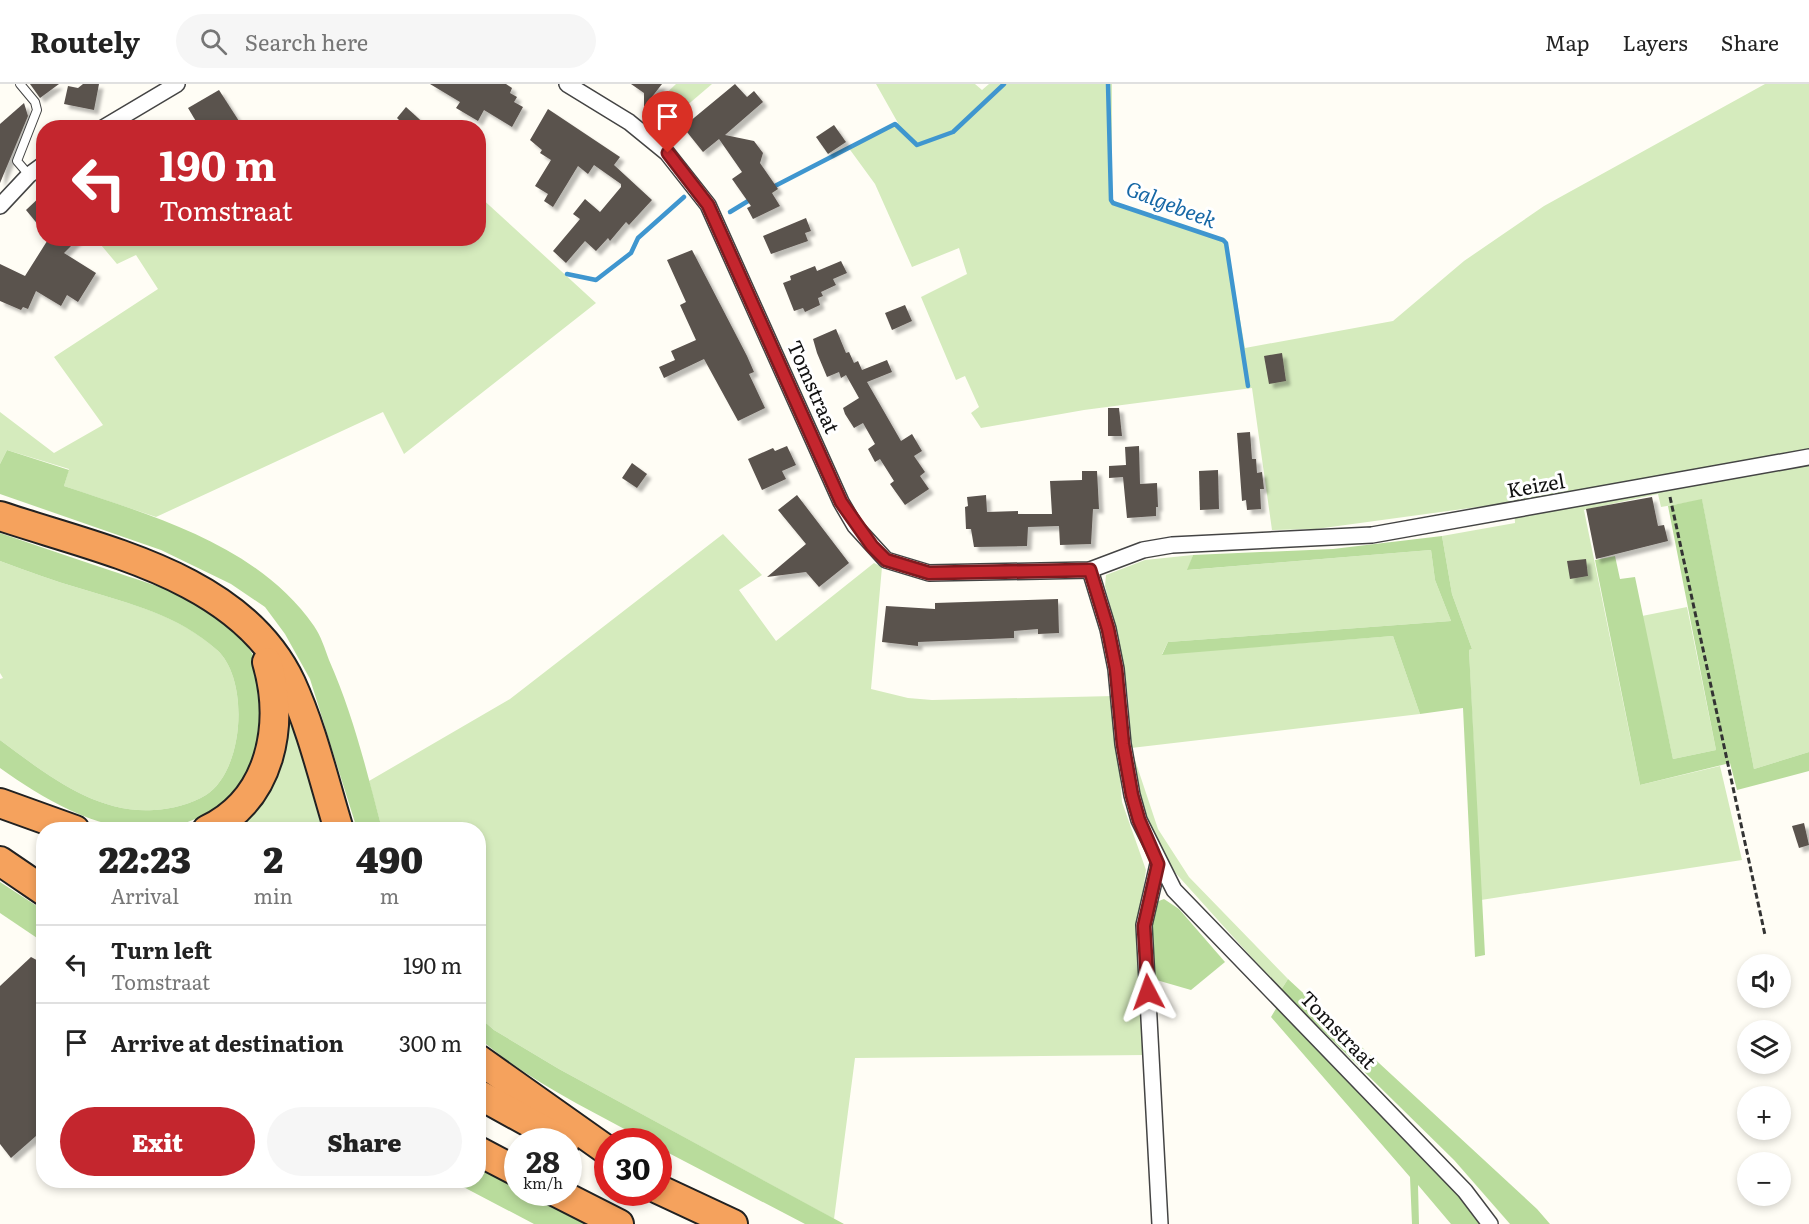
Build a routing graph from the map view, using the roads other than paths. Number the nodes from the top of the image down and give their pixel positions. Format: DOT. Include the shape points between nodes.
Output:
graph roads {
  1 [pos="20,84"];
  2 [pos="177,84"];
  3 [pos="567,84"];
  4 [pos="116,120"];
  5 [pos="36,170"];
  6 [pos="29,175"];
  7 [pos="0,206"];
  8 [pos="1809,457"];
  9 [pos="0,516"];
  10 [pos="1268,540"];
  11 [pos="1090,570"];
  12 [pos="260,639"];
  13 [pos="0,803"];
  14 [pos="53,822"];
  15 [pos="218,822"];
  16 [pos="336,822"];
  17 [pos="36,827"];
  18 [pos="0,861"];
  19 [pos="1158,864"];
  20 [pos="36,886"];
  21 [pos="486,1065"];
  22 [pos="486,1098"];
  23 [pos="541,1128"];
  24 [pos="594,1141"];
  25 [pos="486,1155"];
  26 [pos="504,1165"];
  27 [pos="672,1195"];
  28 [pos="582,1205"];
  29 [pos="619,1224"];
  30 [pos="733,1224"];
  31 [pos="1160,1224"];
  32 [pos="1490,1224"];
  1 -- 6 [label="lane" via="37,110 16,161"];
  2 -- 4 [label="street"];
  3 -- 11 [label="street, Tomstraat" via="629,122 668,153 708,205 841,502 855,526 886,560 929,573"];
  5 -- 6 [label="street"];
  6 -- 7 [label="street"];
  8 -- 10 [label="street, Keizel" via="1372,535"];
  9 -- 12 [label="highway" via="172,576 231,608"];
  10 -- 11 [label="street, Tomstraat" via="1172,545 1143,550"];
  11 -- 19 [label="street, Tomstraat" via="1116,669 1132,795"];
  12 -- 15 [label="highway" via="275,693 277,715 272,748 253,789"];
  12 -- 16 [label="highway" via="291,683"];
  13 -- 14 [label="highway"];
  13 -- 17 [label="highway"];
  18 -- 20 [label="highway"];
  19 -- 31 [label="street" via="1144,926"];
  19 -- 32 [label="street, Tomstraat" via="1173,890 1465,1191"];
  21 -- 24 [label="highway"];
  22 -- 23 [label="highway"];
  25 -- 26 [label="highway"];
  27 -- 30 [label="highway"];
  28 -- 29 [label="highway"];
}
